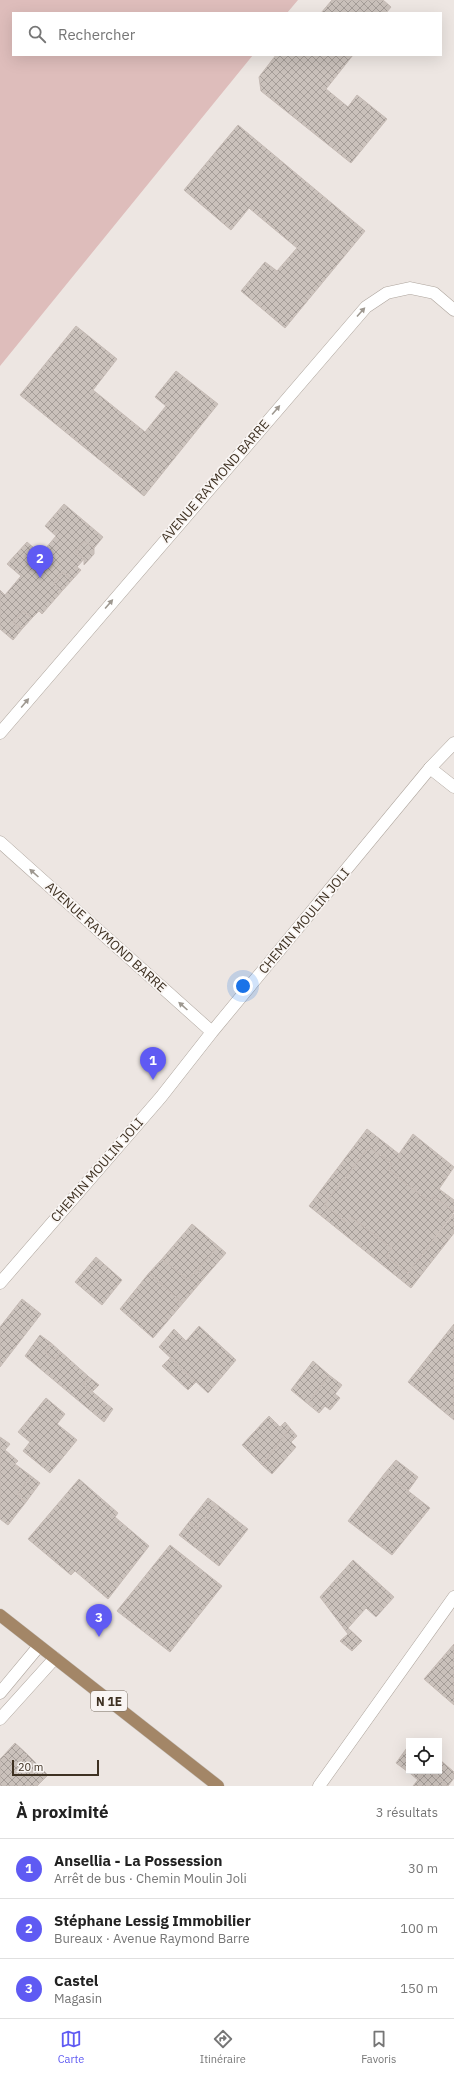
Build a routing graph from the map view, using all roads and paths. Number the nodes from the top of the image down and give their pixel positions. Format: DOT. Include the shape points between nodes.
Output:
graph roads {
  1 [pos="454,310"];
  2 [pos="0,733"];
  3 [pos="454,743"];
  4 [pos="430,768"];
  5 [pos="454,788"];
  6 [pos="0,842"];
  7 [pos="212,1032"];
  8 [pos="0,1283"];
  9 [pos="454,1597"];
  10 [pos="0,1615"];
  11 [pos="39,1646"];
  12 [pos="55,1658"];
  13 [pos="0,1693"];
  14 [pos="0,1720"];
  15 [pos="218,1786"];
  16 [pos="319,1786"];
  2 -- 1 [label="street, AVENUE RAYMOND BARRE, one-way" via="366,307 387,293 410,288 434,293"];
  3 -- 4 [label="street, CHEMIN MOULIN JOLI"];
  4 -- 5 [label="street"];
  4 -- 7 [label="street, CHEMIN MOULIN JOLI"];
  7 -- 6 [label="street, AVENUE RAYMOND BARRE, one-way"];
  7 -- 8 [label="street, CHEMIN MOULIN JOLI" via="160,1097"];
  9 -- 16 [label="street"];
  10 -- 11 [label="main road, N 1E"];
  11 -- 12 [label="main road, N 1E"];
  11 -- 13 [label="street"];
  12 -- 14 [label="street"];
  12 -- 15 [label="main road, N 1E"];
}
